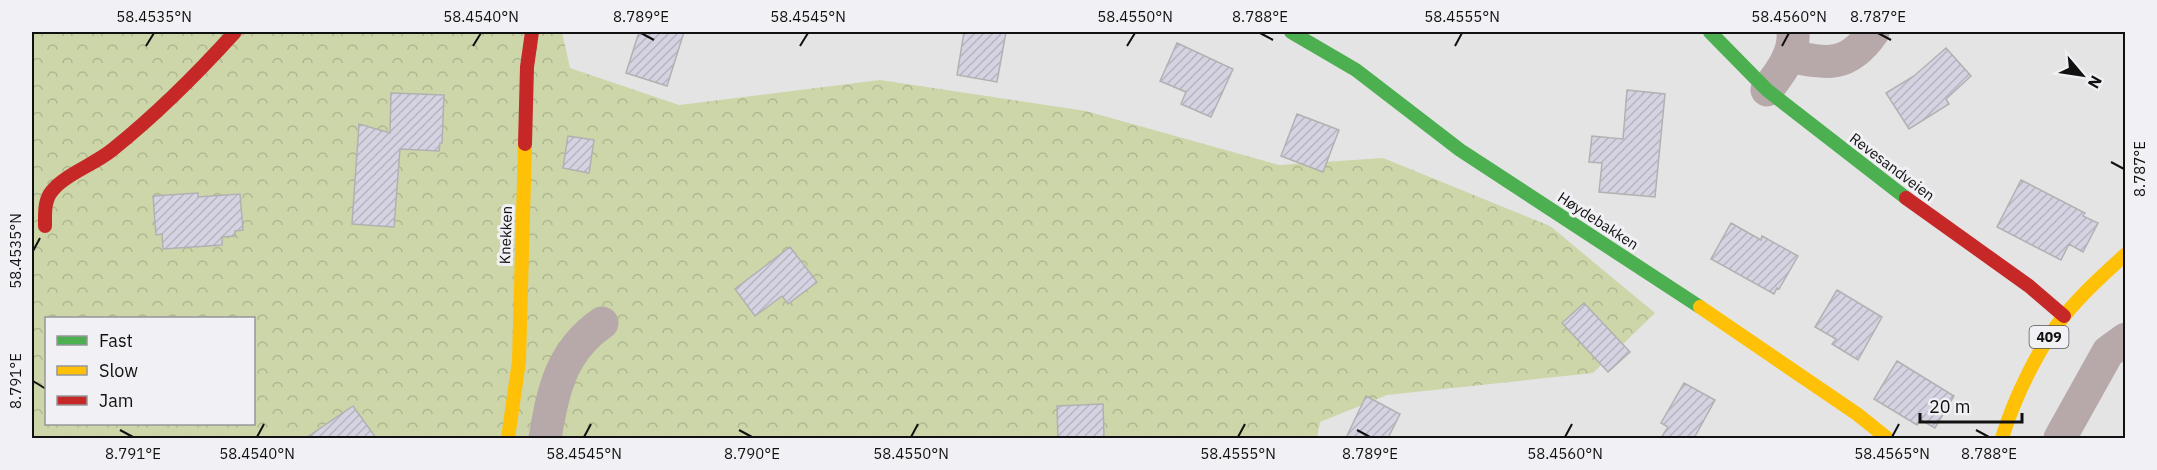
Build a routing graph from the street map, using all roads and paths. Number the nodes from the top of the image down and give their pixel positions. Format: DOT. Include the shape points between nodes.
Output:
graph roads {
  1 [pos="235,32"];
  2 [pos="532,32"];
  3 [pos="1291,32"];
  4 [pos="1710,32"];
  5 [pos="1873,32"];
  6 [pos="1791,44"];
  7 [pos="1767,90"];
  8 [pos="45,226"];
  9 [pos="2126,254"];
  10 [pos="2064,316"];
  11 [pos="602,323"];
  12 [pos="2126,339"];
  13 [pos="508,438"];
  14 [pos="545,438"];
  15 [pos="1887,438"];
  16 [pos="2002,438"];
  17 [pos="2060,438"];
  1 -- 8 [label="main road" via="199,72 100,159 73,173 51,191 45,208"];
  2 -- 13 [label="main road, Knekken" via="527,67 519,361"];
  3 -- 15 [label="main road, Høydebakken" via="1356,70 1460,150 1698,305"];
  4 -- 7 [label="main road, Revesandveien"];
  5 -- 6 [label="street" via="1849,58 1827,62"];
  6 -- 7 [label="street" via="1781,71"];
  7 -- 10 [label="main road, Revesandveien"];
  9 -- 10 [label="main road, 409"];
  10 -- 16 [label="main road, 409" via="2042,347"];
  11 -- 14 [label="street" via="586,334 561,372 551,400"];
  12 -- 17 [label="street" via="2108,352"];
}
